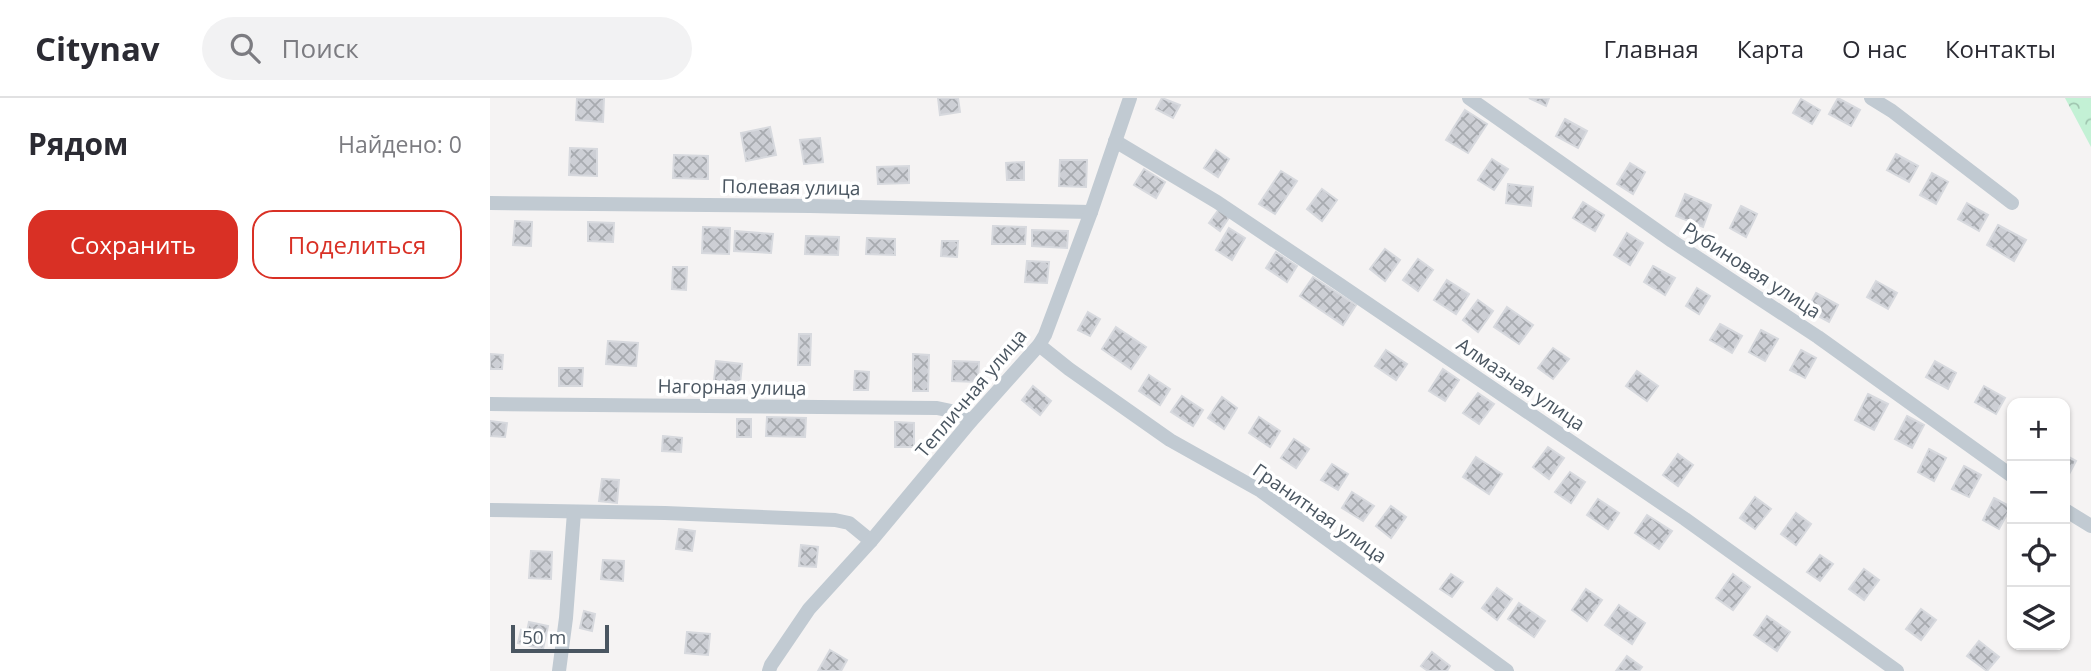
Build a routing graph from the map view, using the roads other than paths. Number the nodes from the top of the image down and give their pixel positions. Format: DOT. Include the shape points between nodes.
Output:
graph roads {
  1 [pos="1130,98"];
  2 [pos="1469,98"];
  3 [pos="1871,98"];
  4 [pos="1115,141"];
  5 [pos="490,203"];
  6 [pos="2012,203"];
  7 [pos="1091,212"];
  8 [pos="1039,345"];
  9 [pos="490,404"];
  10 [pos="971,421"];
  11 [pos="2007,472"];
  12 [pos="490,510"];
  13 [pos="574,512"];
  14 [pos="2070,513"];
  15 [pos="2091,526"];
  16 [pos="871,541"];
  17 [pos="559,671"];
  18 [pos="769,671"];
  19 [pos="1507,671"];
  20 [pos="1897,671"];
  1 -- 4 [label="street, Тепличная улица"];
  2 -- 11 [label="street, Рубиновая улица"];
  3 -- 6 [label="street"];
  4 -- 7 [label="street, Тепличная улица"];
  4 -- 20 [label="street, Алмазная улица" via="1339,284 1685,519"];
  5 -- 7 [label="street, Полевая улица"];
  7 -- 8 [label="street, Тепличная улица"];
  8 -- 10 [label="street, Тепличная улица"];
  8 -- 19 [label="street, Гранитная улица" via="1170,440 1261,491"];
  9 -- 10 [label="street, Нагорная улица" via="937,408"];
  10 -- 16 [label="street, Тепличная улица"];
  12 -- 13 [label="street"];
  13 -- 16 [label="street" via="835,520 849,523"];
  13 -- 17 [label="street"];
  14 -- 15 [label="street"];
  16 -- 18 [label="street, Тепличная улица" via="809,609"];
}
